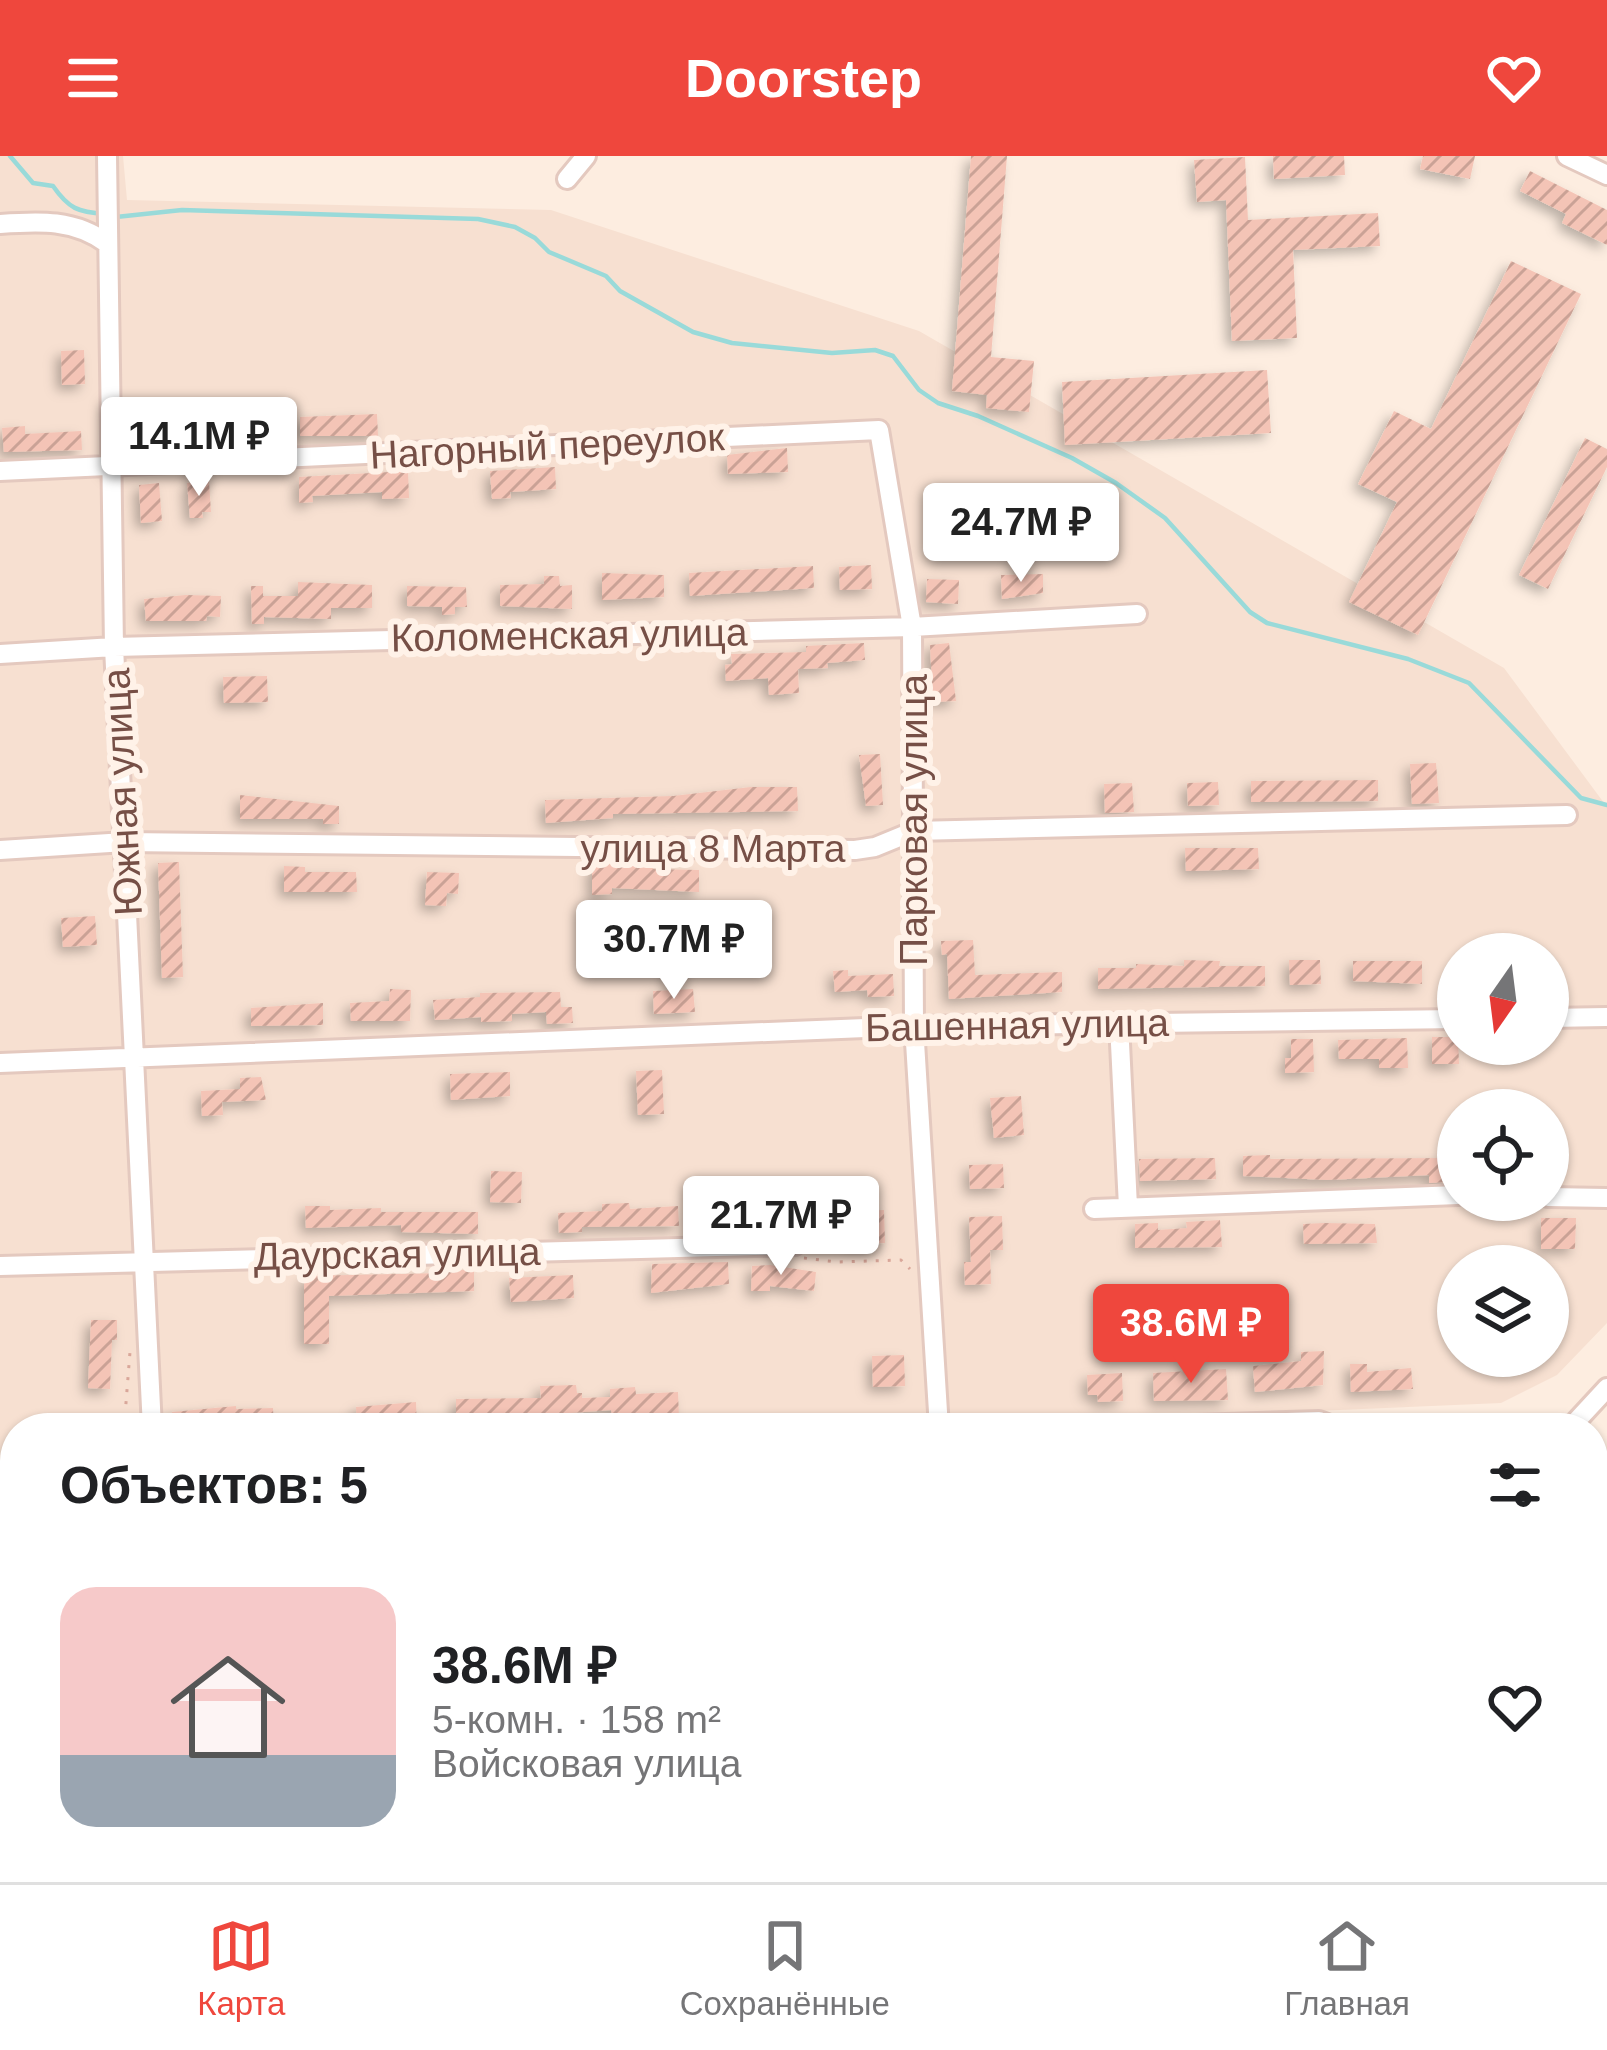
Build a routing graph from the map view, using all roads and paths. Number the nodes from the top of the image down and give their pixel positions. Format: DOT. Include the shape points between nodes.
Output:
graph roads {
  1 [pos="106,156"];
  2 [pos="586,156"];
  3 [pos="1567,156"];
  4 [pos="1607,175"];
  5 [pos="567,179"];
  6 [pos="0,224"];
  7 [pos="107,244"];
  8 [pos="878,430"];
  9 [pos="109,466"];
  10 [pos="0,471"];
  11 [pos="1137,614"];
  12 [pos="912,627"];
  13 [pos="114,647"];
  14 [pos="0,654"];
  15 [pos="1567,815"];
  16 [pos="914,831"];
  17 [pos="125,842"];
  18 [pos="0,850"];
  19 [pos="1607,1017"];
  20 [pos="1569,1018"];
  21 [pos="1437,1019"];
  22 [pos="1119,1023"];
  23 [pos="914,1026"];
  24 [pos="134,1056"];
  25 [pos="0,1063"];
  26 [pos="1437,1196"];
  27 [pos="1569,1197"];
  28 [pos="1607,1198"];
  29 [pos="1128,1207"];
  30 [pos="1094,1209"];
  31 [pos="788,1245"];
  32 [pos="143,1261"];
  33 [pos="0,1266"];
  34 [pos="912,1271"];
  35 [pos="1607,1388"];
  36 [pos="151,1413"];
  37 [pos="938,1413"];
  38 [pos="1584,1413"];
  1 -- 7 [label="street, Южная улица"];
  2 -- 5 [label="street"];
  3 -- 4 [label="street"];
  6 -- 7 [label="street" via="69,225"];
  7 -- 9 [label="street, Южная улица"];
  8 -- 9 [label="street, Нагорный переулок"];
  8 -- 12 [label="street, Парковая улица"];
  9 -- 10 [label="street, Нагорный переулок"];
  9 -- 13 [label="street, Южная улица"];
  11 -- 12 [label="street, Коломенская улица"];
  12 -- 13 [label="street, Коломенская улица"];
  12 -- 16 [label="street, Парковая улица"];
  13 -- 14 [label="street, Коломенская улица"];
  13 -- 17 [label="street, Южная улица"];
  15 -- 16 [label="street, улица 8 Марта"];
  16 -- 17 [label="street, улица 8 Марта" via="855,850"];
  16 -- 23 [label="street, Парковая улица"];
  17 -- 18 [label="street, улица 8 Марта"];
  17 -- 24 [label="street, Южная улица"];
  19 -- 20 [label="street"];
  21 -- 22 [label="street, Башенная улица"];
  22 -- 23 [label="street, Башенная улица"];
  22 -- 29 [label="street"];
  23 -- 24 [label="street, Башенная улица"];
  23 -- 37 [label="street, Парковая улица"];
  24 -- 25 [label="street, Башенная улица"];
  24 -- 32 [label="street, Южная улица"];
  26 -- 29 [label="street"];
  27 -- 28 [label="street"];
  29 -- 30 [label="street"];
  31 -- 32 [label="street, Даурская улица"];
  31 -- 34 [label="path" via="801,1258 901,1260"];
  32 -- 33 [label="street, Даурская улица"];
  32 -- 36 [label="street, Южная улица"];
  35 -- 38 [label="street"];
}
